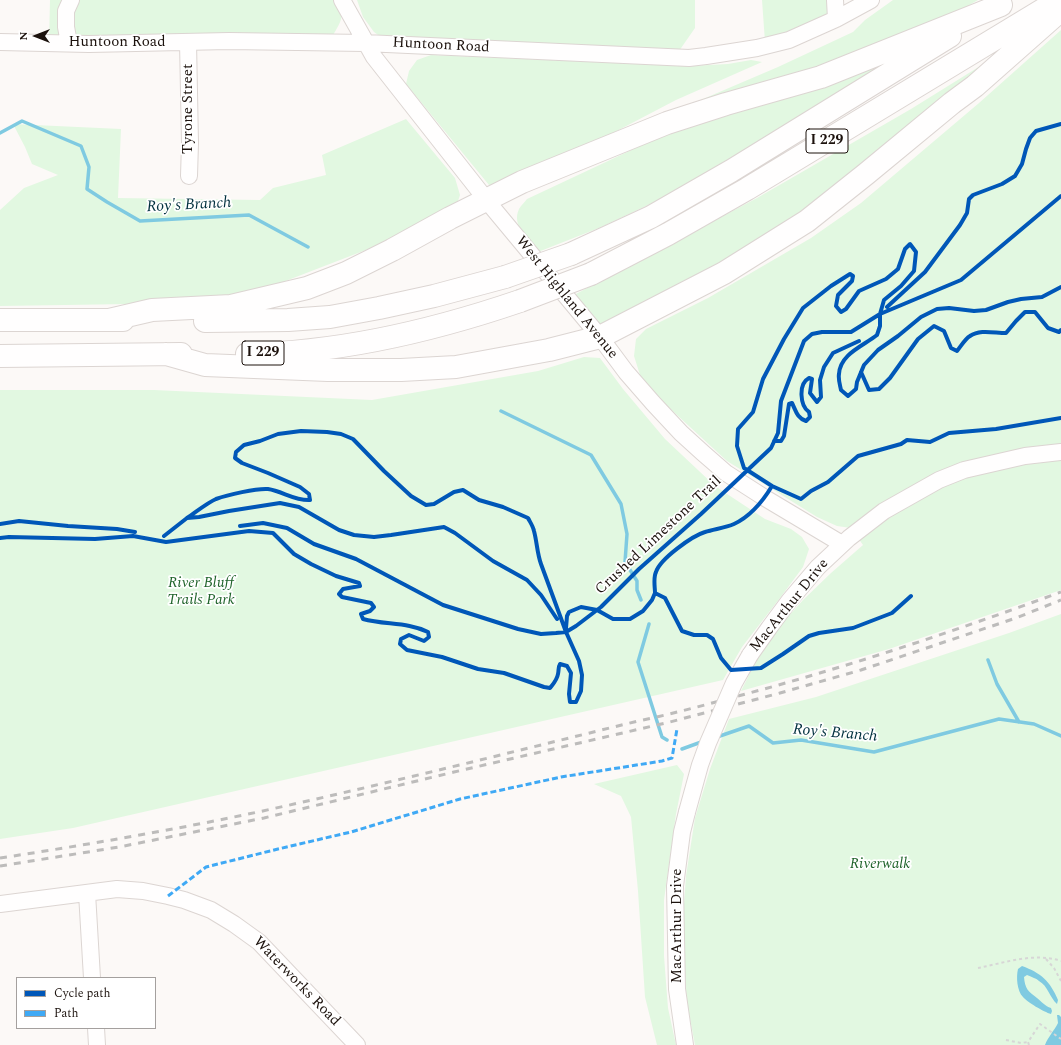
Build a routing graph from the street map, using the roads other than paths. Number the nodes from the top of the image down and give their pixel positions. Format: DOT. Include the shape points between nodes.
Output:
graph roads {
  1 [pos="71,0"];
  2 [pos="342,0"];
  3 [pos="835,0"];
  4 [pos="871,0"];
  5 [pos="1059,0"];
  6 [pos="1005,3"];
  7 [pos="1061,10"];
  8 [pos="836,19"];
  9 [pos="0,42"];
  10 [pos="188,42"];
  11 [pos="365,43"];
  12 [pos="69,44"];
  13 [pos="189,176"];
  14 [pos="487,200"];
  15 [pos="0,320"];
  16 [pos="109,320"];
  17 [pos="600,337"];
  18 [pos="166,354"];
  19 [pos="0,356"];
  20 [pos="1061,452"];
  21 [pos="842,544"];
  22 [pos="87,893"];
  23 [pos="0,904"];
  24 [pos="92,977"];
  25 [pos="96,1029"];
  26 [pos="97,1045"];
  27 [pos="356,1045"];
  28 [pos="685,1045"];
  1 -- 12 [label="street" via="66,11"];
  2 -- 11 [label="street, West Highland Avenue"];
  3 -- 8 [label="street"];
  4 -- 8 [label="street, Huntoon Road"];
  5 -- 18 [label="highway, I 229, bridge" via="747,189 590,274 484,314 390,338 259,354"];
  6 -- 14 [label="highway" via="821,77 667,123 522,182"];
  6 -- 16 [label="highway, I 229, bridge" via="731,172 651,217 571,254 505,277 434,296 330,317 247,321"];
  7 -- 17 [label="highway" via="975,86 807,221 724,273"];
  8 -- 11 [label="street, Huntoon Road" via="789,40 764,47 689,58"];
  9 -- 12 [label="street, Huntoon Road"];
  10 -- 11 [label="street, Huntoon Road"];
  10 -- 12 [label="street, Huntoon Road"];
  10 -- 13 [label="street, Tyrone Street"];
  11 -- 14 [label="street, West Highland Avenue"];
  14 -- 16 [label="highway" via="352,269 307,288 231,306 152,310"];
  14 -- 17 [label="street, West Highland Avenue"];
  15 -- 16 [label="highway, I 229"];
  17 -- 18 [label="highway" via="549,350 456,367 400,370 205,365"];
  17 -- 21 [label="street, West Highland Avenue" via="653,403 703,454 726,473"];
  18 -- 19 [label="highway, I 229"];
  20 -- 21 [label="street, MacArthur Drive" via="1017,458 964,470 939,480 884,511"];
  21 -- 28 [label="street, MacArthur Drive, bridge" via="789,601 750,655 734,683 700,765 682,832 675,886 677,989"];
  22 -- 23 [label="street, Waterworks Road"];
  22 -- 24 [label="street"];
  22 -- 27 [label="street, Waterworks Road" via="117,889 143,891 184,900 211,910 259,942"];
  25 -- 26 [label="street"];
}
